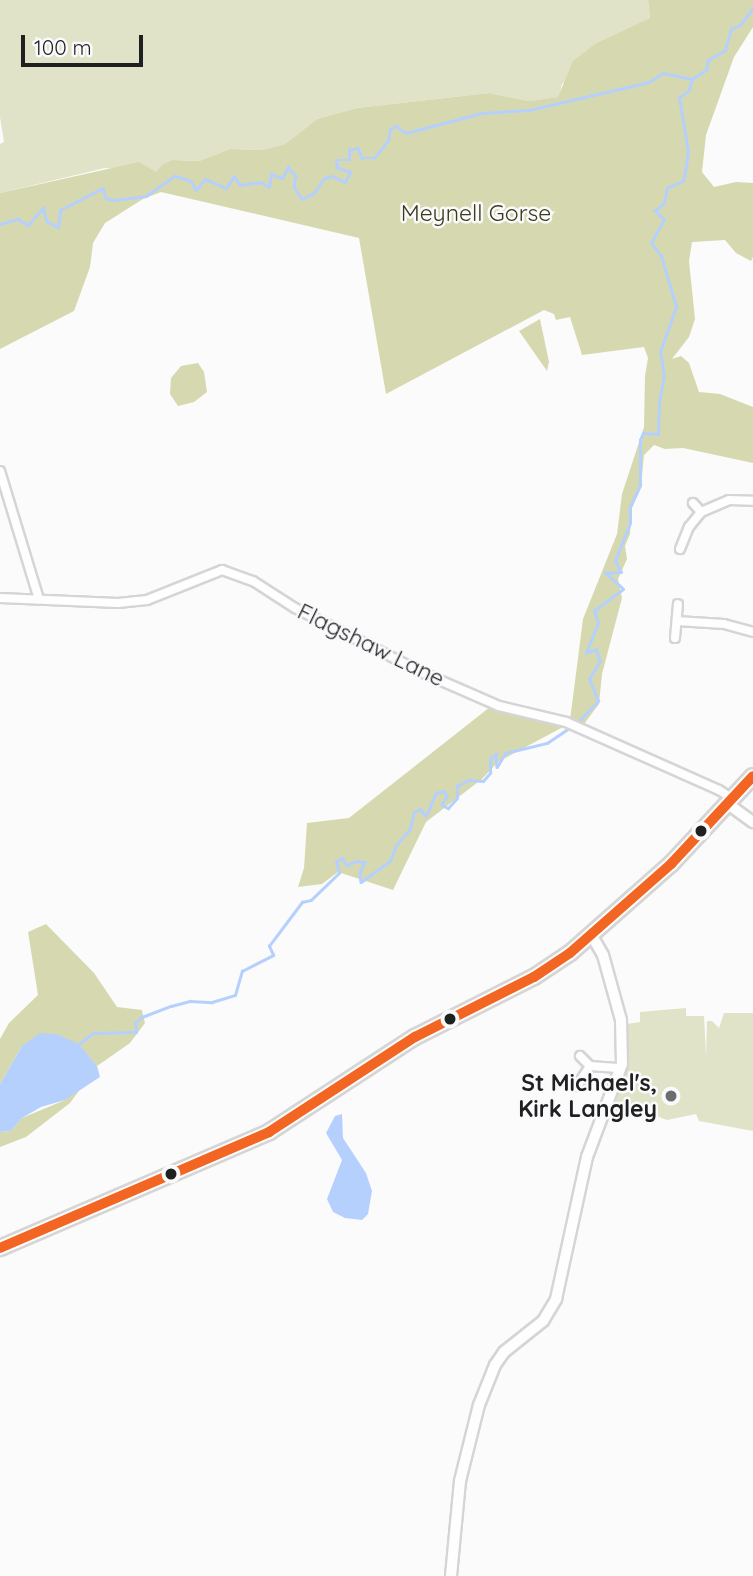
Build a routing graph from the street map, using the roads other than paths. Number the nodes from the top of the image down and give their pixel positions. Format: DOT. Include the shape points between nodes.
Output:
graph roads {
  1 [pos="0,471"];
  2 [pos="753,501"];
  3 [pos="693,503"];
  4 [pos="701,512"];
  5 [pos="680,549"];
  6 [pos="0,598"];
  7 [pos="39,599"];
  8 [pos="678,604"];
  9 [pos="677,621"];
  10 [pos="753,632"];
  11 [pos="676,638"];
  12 [pos="753,776"];
  13 [pos="731,802"];
  14 [pos="753,822"];
  15 [pos="591,934"];
  16 [pos="580,1056"];
  17 [pos="590,1066"];
  18 [pos="621,1068"];
  19 [pos="577,1086"];
  20 [pos="0,1248"];
  21 [pos="451,1576"];
  1 -- 7 [label="street"];
  2 -- 4 [label="street" via="729,499"];
  3 -- 4 [label="street"];
  4 -- 5 [label="street"];
  6 -- 7 [label="street, Flagshaw Lane"];
  7 -- 13 [label="street, Flagshaw Lane" via="147,600 222,570 253,581 295,608 421,671 499,706 566,722 719,790"];
  8 -- 9 [label="street"];
  9 -- 10 [label="street" via="724,624"];
  9 -- 11 [label="street"];
  12 -- 13 [label="highway"];
  13 -- 14 [label="main road"];
  13 -- 15 [label="highway" via="671,864"];
  15 -- 18 [label="street" via="603,955 621,1020"];
  15 -- 20 [label="highway" via="534,977 415,1037 269,1132"];
  16 -- 17 [label="street"];
  17 -- 18 [label="street"];
  17 -- 19 [label="street"];
  18 -- 21 [label="street" via="587,1157 556,1298 543,1321 504,1352 479,1405 454,1525"];
}
